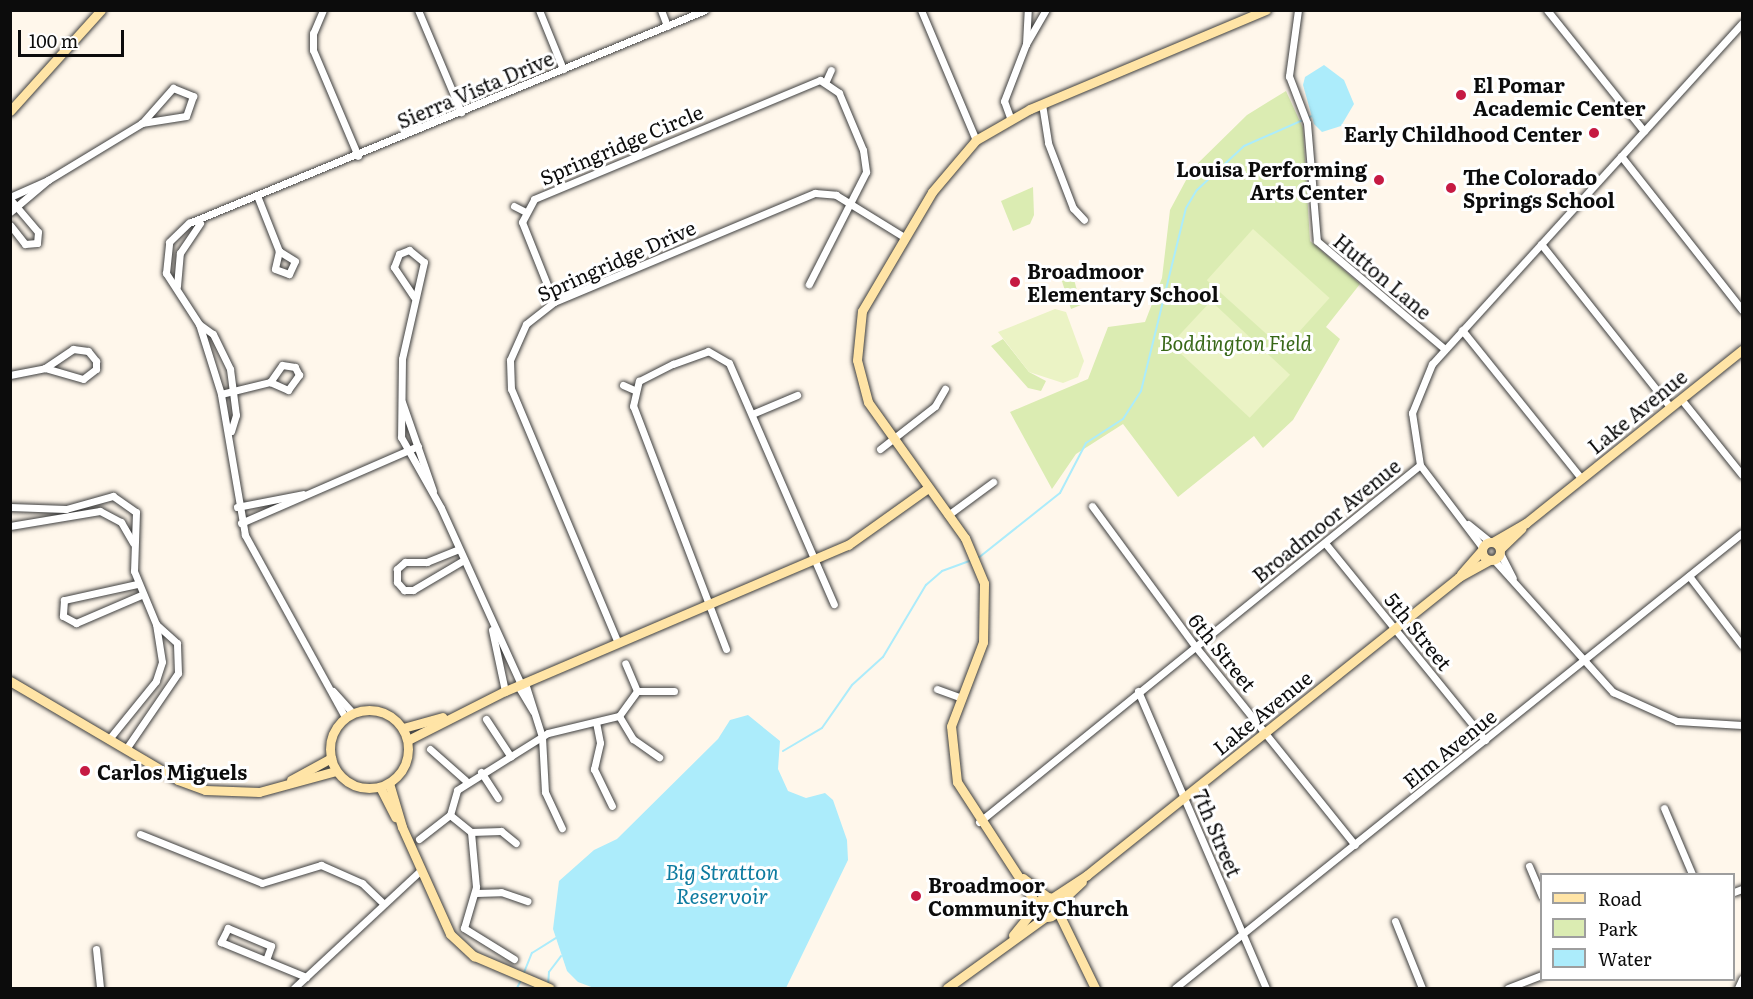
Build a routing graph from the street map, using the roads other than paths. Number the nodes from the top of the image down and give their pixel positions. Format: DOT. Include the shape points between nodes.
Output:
graph roads {
  1 [pos="101,10"];
  2 [pos="323,10"];
  3 [pos="418,10"];
  4 [pos="539,10"];
  5 [pos="661,10"];
  6 [pos="705,10"];
  7 [pos="921,10"];
  8 [pos="1028,10"];
  9 [pos="1046,10"];
  10 [pos="1266,10"];
  11 [pos="1298,10"];
  12 [pos="1547,10"];
  13 [pos="1743,23"];
  14 [pos="667,26"];
  15 [pos="1026,44"];
  16 [pos="563,69"];
  17 [pos="831,70"];
  18 [pos="826,81"];
  19 [pos="1042,104"];
  20 [pos="10,111"];
  21 [pos="460,112"];
  22 [pos="1011,120"];
  23 [pos="142,123"];
  24 [pos="1644,130"];
  25 [pos="976,140"];
  26 [pos="358,156"];
  27 [pos="1621,156"];
  28 [pos="48,180"];
  29 [pos="10,198"];
  30 [pos="258,198"];
  31 [pos="852,205"];
  32 [pos="19,206"];
  33 [pos="514,206"];
  34 [pos="524,211"];
  35 [pos="10,212"];
  36 [pos="1084,220"];
  37 [pos="200,222"];
  38 [pos="10,225"];
  39 [pos="904,237"];
  40 [pos="1541,244"];
  41 [pos="279,250"];
  42 [pos="809,284"];
  43 [pos="177,286"];
  44 [pos="414,297"];
  45 [pos="554,302"];
  46 [pos="1743,310"];
  47 [pos="199,324"];
  48 [pos="1462,330"];
  49 [pos="722,343"];
  50 [pos="1445,349"];
  51 [pos="1743,350"];
  52 [pos="718,353"];
  53 [pos="45,368"];
  54 [pos="10,375"];
  55 [pos="270,382"];
  56 [pos="623,385"];
  57 [pos="945,389"];
  58 [pos="235,390"];
  59 [pos="634,390"];
  60 [pos="221,393"];
  61 [pos="797,396"];
  62 [pos="1681,399"];
  63 [pos="402,402"];
  64 [pos="1670,407"];
  65 [pos="752,414"];
  66 [pos="231,431"];
  67 [pos="892,440"];
  68 [pos="418,446"];
  69 [pos="880,449"];
  70 [pos="406,451"];
  71 [pos="1420,465"];
  72 [pos="1743,475"];
  73 [pos="1582,479"];
  74 [pos="993,483"];
  75 [pos="928,488"];
  76 [pos="433,491"];
  77 [pos="303,494"];
  78 [pos="1092,506"];
  79 [pos="10,507"];
  80 [pos="237,507"];
  81 [pos="80,510"];
  82 [pos="948,515"];
  83 [pos="241,523"];
  84 [pos="10,526"];
  85 [pos="1743,533"];
  86 [pos="133,543"];
  87 [pos="1325,543"];
  88 [pos="459,549"];
  89 [pos="1491,550"];
  90 [pos="464,560"];
  91 [pos="815,560"];
  92 [pos="1689,576"];
  93 [pos="136,584"];
  94 [pos="141,595"];
  95 [pos="834,604"];
  96 [pos="708,605"];
  97 [pos="156,624"];
  98 [pos="1396,627"];
  99 [pos="492,630"];
  100 [pos="618,643"];
  101 [pos="1743,645"];
  102 [pos="1195,646"];
  103 [pos="726,649"];
  104 [pos="1581,662"];
  105 [pos="625,663"];
  106 [pos="10,681"];
  107 [pos="521,684"];
  108 [pos="937,689"];
  109 [pos="505,691"];
  110 [pos="638,691"];
  111 [pos="674,691"];
  112 [pos="1138,691"];
  113 [pos="147,692"];
  114 [pos="959,697"];
  115 [pos="158,699"];
  116 [pos="349,715"];
  117 [pos="451,715"];
  118 [pos="619,716"];
  119 [pos="486,719"];
  120 [pos="596,722"];
  121 [pos="1743,725"];
  122 [pos="403,728"];
  123 [pos="1266,732"];
  124 [pos="542,736"];
  125 [pos="109,739"];
  126 [pos="408,740"];
  127 [pos="1485,740"];
  128 [pos="126,749"];
  129 [pos="430,749"];
  130 [pos="511,757"];
  131 [pos="659,757"];
  132 [pos="331,758"];
  133 [pos="336,771"];
  134 [pos="481,772"];
  135 [pos="465,780"];
  136 [pos="389,783"];
  137 [pos="285,784"];
  138 [pos="380,787"];
  139 [pos="1185,797"];
  140 [pos="498,798"];
  141 [pos="612,806"];
  142 [pos="1664,808"];
  143 [pos="450,815"];
  144 [pos="980,822"];
  145 [pos="402,827"];
  146 [pos="562,828"];
  147 [pos="471,832"];
  148 [pos="140,834"];
  149 [pos="419,839"];
  150 [pos="516,843"];
  151 [pos="1355,845"];
  152 [pos="1529,866"];
  153 [pos="420,871"];
  154 [pos="1692,873"];
  155 [pos="1019,875"];
  156 [pos="1540,891"];
  157 [pos="476,892"];
  158 [pos="527,901"];
  159 [pos="1053,902"];
  160 [pos="384,904"];
  161 [pos="1037,906"];
  162 [pos="1047,917"];
  163 [pos="1395,921"];
  164 [pos="1243,934"];
  165 [pos="1070,936"];
  166 [pos="1010,938"];
  167 [pos="96,949"];
  168 [pos="514,959"];
  169 [pos="266,960"];
  170 [pos="1540,976"];
  171 [pos="306,977"];
  172 [pos="100,988"];
  173 [pos="294,988"];
  174 [pos="549,988"];
  175 [pos="946,988"];
  176 [pos="1095,988"];
  177 [pos="1175,988"];
  178 [pos="1266,988"];
  179 [pos="1422,988"];
  180 [pos="1508,988"];
  1 -- 20 [label="street"];
  2 -- 26 [label="street" via="313,33 313,50"];
  3 -- 21 [label="street"];
  4 -- 16 [label="street"];
  5 -- 14 [label="street"];
  6 -- 14 [label="street, Sierra Vista Drive"];
  7 -- 25 [label="street"];
  8 -- 15 [label="street"];
  9 -- 15 [label="street"];
  10 -- 19 [label="street"];
  11 -- 50 [label="street, Hutton Lane" via="1288,67 1309,135 1319,245"];
  12 -- 24 [label="street"];
  13 -- 24 [label="street, Broadmoor Avenue"];
  14 -- 16 [label="street, Sierra Vista Drive"];
  15 -- 22 [label="street" via="1004,101"];
  16 -- 21 [label="street, Sierra Vista Drive"];
  17 -- 18 [label="street"];
  18 -- 31 [label="street" via="839,93 865,158 865,178"];
  18 -- 34 [label="street, Springridge Circle" via="803,84 540,196"];
  19 -- 22 [label="street"];
  19 -- 36 [label="street" via="1048,143 1073,208"];
  21 -- 26 [label="street, Sierra Vista Drive"];
  22 -- 25 [label="street"];
  23 -- 23 [label="street" via="186,116 193,96 173,88"];
  23 -- 28 [label="street"];
  24 -- 27 [label="street, Broadmoor Avenue"];
  25 -- 39 [label="street" via="946,174"];
  26 -- 30 [label="street, Sierra Vista Drive"];
  27 -- 40 [label="street, Broadmoor Avenue"];
  27 -- 46 [label="street"];
  28 -- 29 [label="street"];
  28 -- 32 [label="street"];
  29 -- 32 [label="street"];
  30 -- 37 [label="street, Sierra Vista Drive"];
  30 -- 41 [label="street"];
  31 -- 39 [label="street, Springridge Drive"];
  31 -- 42 [label="street"];
  31 -- 45 [label="street, Springridge Drive" via="830,192 815,193"];
  32 -- 35 [label="street"];
  32 -- 38 [label="street" via="39,240 25,244"];
  33 -- 34 [label="street"];
  34 -- 45 [label="street" via="525,231"];
  37 -- 43 [label="street" via="180,253"];
  37 -- 43 [label="street, Sierra Vista Drive" via="179,230 166,249 166,273"];
  39 -- 67 [label="street" via="867,299 857,346 866,396"];
  40 -- 48 [label="street, Broadmoor Avenue"];
  40 -- 64 [label="street"];
  43 -- 47 [label="street, Sierra Vista Drive"];
  44 -- 44 [label="street" via="424,262 409,250 399,254 394,267"];
  44 -- 63 [label="street" via="402,359"];
  45 -- 100 [label="street, Springridge Drive" via="526,324 515,342 511,389"];
  47 -- 58 [label="street" via="219,343"];
  47 -- 60 [label="street"];
  48 -- 50 [label="street, Broadmoor Avenue"];
  48 -- 73 [label="street"];
  49 -- 52 [label="street"];
  50 -- 71 [label="street, Broadmoor Avenue" via="1413,404"];
  51 -- 62 [label="street, Lake Avenue"];
  52 -- 59 [label="street" via="702,352 673,364 644,377"];
  52 -- 65 [label="street" via="729,363"];
  53 -- 53 [label="street" via="83,379 96,369 96,361 81,348"];
  53 -- 54 [label="street"];
  55 -- 58 [label="street"];
  56 -- 59 [label="street"];
  57 -- 67 [label="street" via="935,406"];
  58 -- 60 [label="street"];
  58 -- 66 [label="street"];
  59 -- 96 [label="street" via="633,406"];
  60 -- 66 [label="street"];
  61 -- 65 [label="street"];
  62 -- 64 [label="street, Lake Avenue"];
  62 -- 72 [label="street"];
  63 -- 68 [label="street"];
  63 -- 70 [label="street"];
  64 -- 73 [label="street, Lake Avenue"];
  65 -- 91 [label="street"];
  66 -- 80 [label="street"];
  67 -- 69 [label="street"];
  67 -- 75 [label="street"];
  68 -- 70 [label="street"];
  68 -- 76 [label="street"];
  70 -- 76 [label="street"];
  70 -- 77 [label="street"];
  71 -- 87 [label="street, Broadmoor Avenue"];
  71 -- 89 [label="street"];
  73 -- 89 [label="street, Lake Avenue"];
  74 -- 82 [label="street"];
  75 -- 82 [label="street"];
  75 -- 91 [label="street" via="865,535"];
  76 -- 88 [label="street"];
  77 -- 80 [label="street"];
  77 -- 83 [label="street"];
  78 -- 102 [label="street, 6th Street"];
  79 -- 81 [label="street"];
  80 -- 83 [label="street"];
  81 -- 84 [label="street"];
  81 -- 86 [label="street" via="114,515"];
  81 -- 86 [label="street" via="105,496 125,499 138,518"];
  82 -- 114 [label="street" via="971,548 981,572 987,609 983,642"];
  83 -- 116 [label="street" via="262,571"];
  85 -- 92 [label="street, Elm Avenue"];
  86 -- 93 [label="street"];
  87 -- 98 [label="street, 5th Street"];
  87 -- 102 [label="street, Broadmoor Avenue"];
  88 -- 90 [label="street"];
  88 -- 90 [label="street" via="426,562 405,562 397,569 397,582 404,590 413,590"];
  89 -- 98 [label="street, Lake Avenue"];
  89 -- 104 [label="street"];
  90 -- 99 [label="street"];
  91 -- 95 [label="street"];
  91 -- 96 [label="street"];
  92 -- 101 [label="street"];
  92 -- 104 [label="street, Elm Avenue"];
  93 -- 94 [label="street"];
  93 -- 94 [label="street" via="64,600 63,616 76,623 94,611"];
  94 -- 97 [label="street"];
  96 -- 100 [label="street"];
  96 -- 103 [label="street"];
  97 -- 113 [label="street" via="162,662"];
  97 -- 115 [label="street" via="173,635 180,658 175,681"];
  98 -- 123 [label="street, Lake Avenue"];
  98 -- 127 [label="street, 5th Street"];
  99 -- 107 [label="street"];
  99 -- 109 [label="street"];
  100 -- 107 [label="street"];
  102 -- 112 [label="street, Broadmoor Avenue"];
  102 -- 123 [label="street, 6th Street"];
  104 -- 121 [label="street" via="1613,692 1660,716 1694,725"];
  104 -- 127 [label="street, Elm Avenue"];
  105 -- 110 [label="street"];
  106 -- 125 [label="street"];
  107 -- 109 [label="street"];
  107 -- 124 [label="street"];
  108 -- 114 [label="street"];
  109 -- 117 [label="street"];
  110 -- 111 [label="street"];
  110 -- 118 [label="street"];
  112 -- 139 [label="street, 7th Street"];
  112 -- 144 [label="street, Broadmoor Avenue"];
  113 -- 115 [label="street"];
  113 -- 125 [label="street"];
  114 -- 144 [label="street" via="951,726 953,764 961,793"];
  115 -- 128 [label="street"];
  116 -- 122 [label="street" via="381,712"];
  116 -- 132 [label="street" via="332,735"];
  117 -- 122 [label="street"];
  117 -- 126 [label="street"];
  118 -- 120 [label="street"];
  118 -- 131 [label="street" via="633,739"];
  119 -- 130 [label="street"];
  120 -- 124 [label="street"];
  120 -- 141 [label="street" via="600,743 594,769"];
  122 -- 126 [label="street"];
  123 -- 139 [label="street, Lake Avenue"];
  123 -- 151 [label="street, 6th Street"];
  124 -- 130 [label="street"];
  124 -- 146 [label="street" via="545,792"];
  125 -- 128 [label="street"];
  126 -- 136 [label="street" via="407,761"];
  127 -- 151 [label="street, Elm Avenue"];
  128 -- 137 [label="street" via="206,790 247,794"];
  129 -- 135 [label="street"];
  130 -- 134 [label="street"];
  132 -- 133 [label="street"];
  132 -- 137 [label="street"];
  133 -- 137 [label="street"];
  133 -- 138 [label="street" via="356,787"];
  134 -- 135 [label="street"];
  134 -- 140 [label="street"];
  135 -- 143 [label="street"];
  136 -- 138 [label="street"];
  136 -- 145 [label="street"];
  138 -- 145 [label="street"];
  139 -- 159 [label="street, Lake Avenue"];
  139 -- 164 [label="street, 7th Street"];
  142 -- 154 [label="street"];
  143 -- 147 [label="street"];
  143 -- 149 [label="street"];
  144 -- 155 [label="street"];
  145 -- 153 [label="street"];
  147 -- 150 [label="street" via="501,831"];
  147 -- 157 [label="street"];
  148 -- 160 [label="street" via="262,883 321,866 362,884"];
  151 -- 164 [label="street, Elm Avenue"];
  152 -- 156 [label="street"];
  153 -- 160 [label="street"];
  153 -- 174 [label="street" via="450,934 474,956"];
  155 -- 159 [label="street"];
  155 -- 161 [label="street"];
  157 -- 158 [label="street" via="501,892"];
  157 -- 168 [label="street" via="464,928"];
  159 -- 161 [label="street"];
  159 -- 162 [label="street"];
  159 -- 165 [label="street"];
  160 -- 171 [label="street"];
  161 -- 162 [label="street"];
  161 -- 166 [label="street"];
  162 -- 165 [label="street"];
  162 -- 166 [label="street"];
  163 -- 179 [label="street"];
  164 -- 177 [label="street, Elm Avenue"];
  164 -- 178 [label="street, 7th Street"];
  165 -- 176 [label="street"];
  166 -- 175 [label="street"];
  167 -- 172 [label="street"];
  169 -- 169 [label="street" via="221,942 228,928 271,946"];
  169 -- 171 [label="street"];
  170 -- 180 [label="street"];
  171 -- 173 [label="street"];
}
